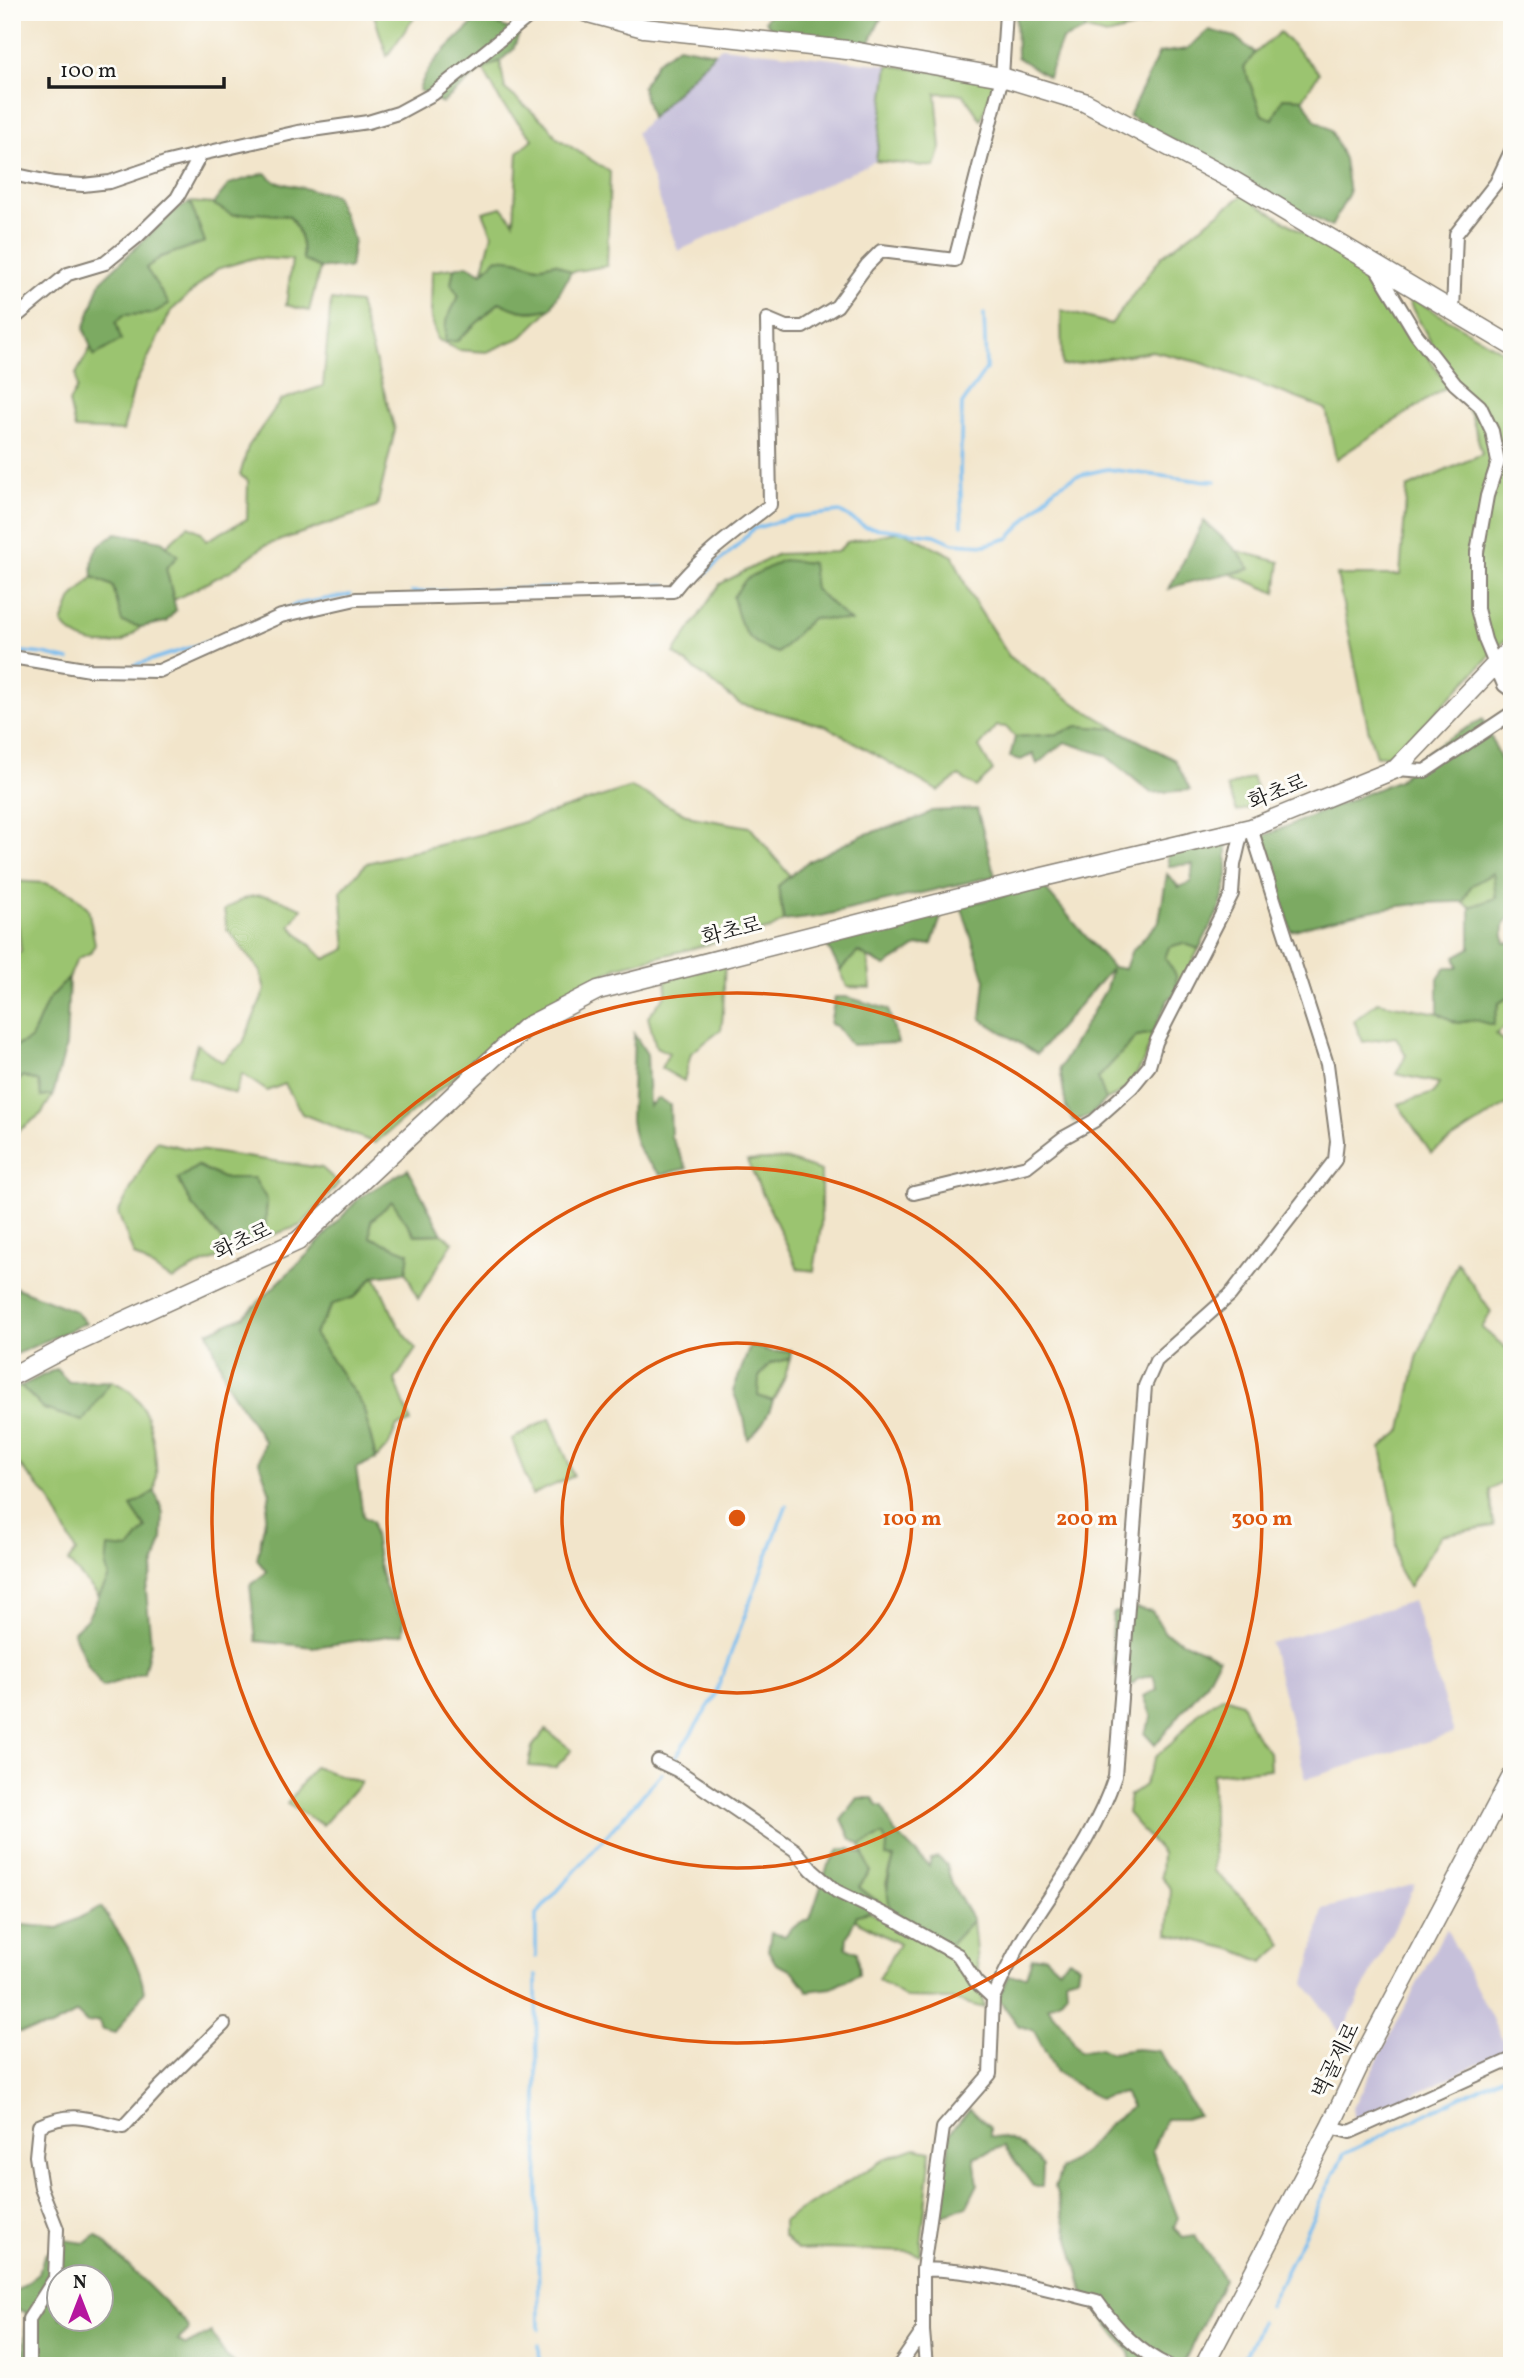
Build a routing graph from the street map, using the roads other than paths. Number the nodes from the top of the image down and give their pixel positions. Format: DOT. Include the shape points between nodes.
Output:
graph roads {
  1 [pos="534,12"];
  2 [pos="585,12"];
  3 [pos="1006,12"];
  4 [pos="1002,77"];
  5 [pos="1512,149"];
  6 [pos="201,155"];
  7 [pos="12,174"];
  8 [pos="1374,264"];
  9 [pos="1453,312"];
  10 [pos="12,320"];
  11 [pos="1512,346"];
  12 [pos="1512,647"];
  13 [pos="12,657"];
  14 [pos="1495,664"];
  15 [pos="1512,691"];
  16 [pos="1512,713"];
  17 [pos="1396,769"];
  18 [pos="1246,830"];
  19 [pos="914,1193"];
  20 [pos="12,1376"];
  21 [pos="658,1761"];
  22 [pos="1512,1776"];
  23 [pos="993,1998"];
  24 [pos="224,2024"];
  25 [pos="1512,2059"];
  26 [pos="1330,2127"];
  27 [pos="923,2269"];
  28 [pos="923,2331"];
  29 [pos="29,2366"];
  30 [pos="899,2366"];
  31 [pos="926,2366"];
  32 [pos="1169,2366"];
  33 [pos="1205,2366"];
  1 -- 6 [label="street" via="433,94 398,113"];
  2 -- 4 [label="street" via="644,28 847,50"];
  3 -- 4 [label="street"];
  4 -- 8 [label="street" via="1084,102 1234,181"];
  4 -- 13 [label="street" via="955,261 881,251 837,306 803,327 786,327 767,319 770,505 686,573 673,591 356,599 281,616 159,671 90,670"];
  5 -- 9 [label="street" via="1496,183 1456,234"];
  6 -- 7 [label="street" via="110,182 83,185"];
  6 -- 10 [label="street" via="177,198 138,236 105,263 68,274"];
  8 -- 9 [label="street"];
  8 -- 14 [label="street" via="1416,334 1455,384 1480,406 1492,431 1498,462 1477,552 1477,609"];
  9 -- 11 [label="street"];
  12 -- 14 [label="street, 화초로"];
  14 -- 15 [label="street" via="1504,685"];
  14 -- 17 [label="street, 화초로"];
  16 -- 17 [label="street" via="1425,771"];
  17 -- 18 [label="street, 화초로"];
  18 -- 19 [label="street" via="1234,865 1232,894 1156,1042 1149,1066 1132,1087 1094,1121 1063,1138 1027,1167"];
  18 -- 20 [label="street, 화초로" via="598,990 526,1027 298,1241"];
  18 -- 23 [label="street" via="1327,1064 1337,1141 1335,1160 1230,1295 1156,1361 1145,1387 1115,1776 1082,1847 1024,1937"];
  21 -- 23 [label="street" via="795,1850 836,1891 958,1955"];
  22 -- 26 [label="street, 벽골제로"];
  23 -- 27 [label="street" via="989,2074 943,2128"];
  24 -- 29 [label="street" via="123,2127 71,2115 39,2126 36,2156 41,2188 57,2229 55,2278 29,2319"];
  25 -- 26 [label="street" via="1350,2132"];
  26 -- 33 [label="street, 벽골제로"];
  27 -- 28 [label="street"];
  27 -- 32 [label="street" via="1014,2281 1097,2301 1118,2331"];
  28 -- 30 [label="street"];
  28 -- 31 [label="street"];
}
